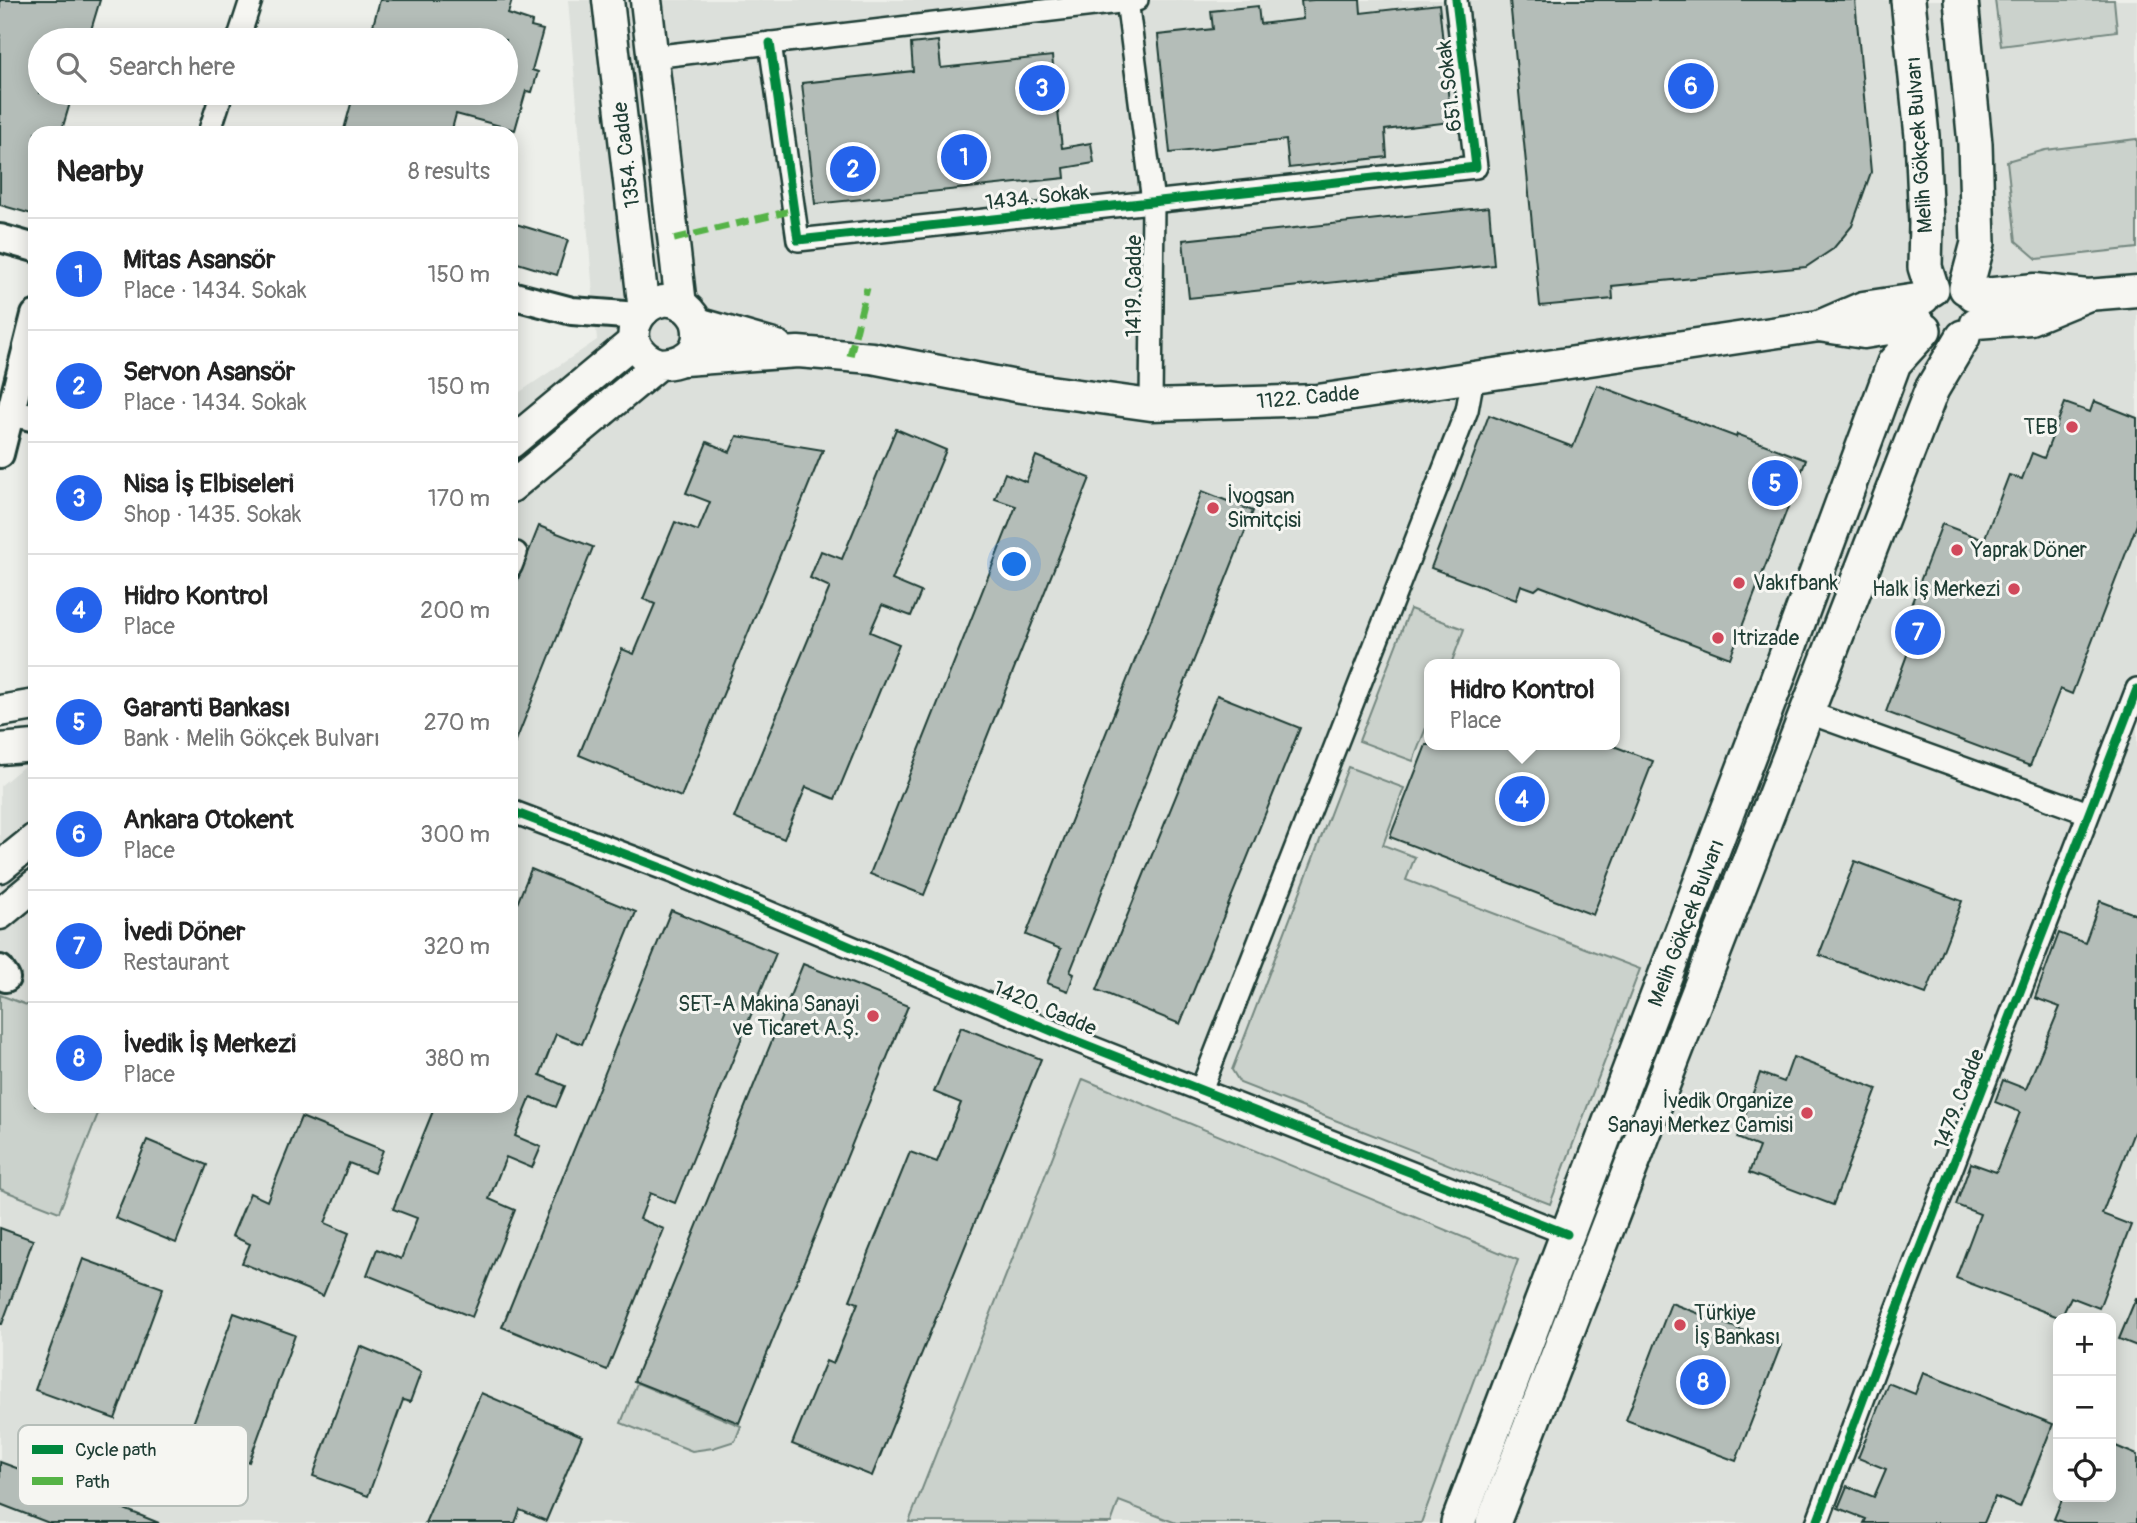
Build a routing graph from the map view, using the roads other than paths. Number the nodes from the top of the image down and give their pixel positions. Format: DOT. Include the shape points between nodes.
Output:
graph roads {
  1 [pos="251,0"];
  2 [pos="608,0"];
  3 [pos="646,0"];
  4 [pos="1130,0"];
  5 [pos="1456,0"];
  6 [pos="1908,0"];
  7 [pos="1961,0"];
  8 [pos="242,28"];
  9 [pos="770,43"];
  10 [pos="652,57"];
  11 [pos="218,105"];
  12 [pos="211,126"];
  13 [pos="1476,167"];
  14 [pos="1153,202"];
  15 [pos="0,238"];
  16 [pos="28,246"];
  17 [pos="2137,290"];
  18 [pos="518,297"];
  19 [pos="1925,310"];
  20 [pos="1969,311"];
  21 [pos="689,314"];
  22 [pos="637,325"];
  23 [pos="798,352"];
  24 [pos="672,362"];
  25 [pos="28,373"];
  26 [pos="1473,377"];
  27 [pos="1151,405"];
  28 [pos="23,415"];
  29 [pos="518,436"];
  30 [pos="0,454"];
  31 [pos="518,482"];
  32 [pos="2137,690"];
  33 [pos="28,706"];
  34 [pos="0,711"];
  35 [pos="1807,712"];
  36 [pos="28,747"];
  37 [pos="0,749"];
  38 [pos="2088,813"];
  39 [pos="518,814"];
  40 [pos="28,844"];
  41 [pos="0,866"];
  42 [pos="28,891"];
  43 [pos="0,914"];
  44 [pos="0,969"];
  45 [pos="0,976"];
  46 [pos="1201,1090"];
  47 [pos="1567,1234"];
  48 [pos="1458,1523"];
  49 [pos="1493,1523"];
  50 [pos="1817,1523"];
  1 -- 8 [label="street"];
  2 -- 22 [label="main road, 1354. Cadde"];
  3 -- 10 [label="main road, 1354. Cadde"];
  4 -- 9 [label="street"];
  4 -- 14 [label="street, 1419. Cadde"];
  5 -- 13 [label="street, 651. Sokak"];
  6 -- 19 [label="main road, Melih Gökçek Bulvarı" via="1923,136"];
  7 -- 20 [label="main road, Melih Gökçek Bulvarı" via="1975,144 1978,243"];
  9 -- 10 [label="street"];
  9 -- 14 [label="street, 1434. Sokak" via="799,240"];
  10 -- 21 [label="main road, 1354. Cadde"];
  11 -- 12 [label="street"];
  13 -- 14 [label="street, 1434. Sokak"];
  14 -- 27 [label="street, 1419. Cadde"];
  15 -- 16 [label="street"];
  17 -- 20 [label="main road" via="2087,295 2030,319"];
  18 -- 22 [label="street"];
  19 -- 20 [label="main road" via="1942,284 1954,283"];
  19 -- 20 [label="main road" via="1940,339 1952,340"];
  19 -- 26 [label="main road, 1122. Cadde" via="1863,307 1819,326"];
  19 -- 47 [label="main road, Melih Gökçek Bulvarı" via="1894,363"];
  20 -- 35 [label="main road, Melih Gökçek Bulvarı" via="1932,389"];
  21 -- 22 [label="main road" via="670,301 655,303"];
  21 -- 23 [label="main road"];
  21 -- 24 [label="main road, 1354. Cadde" via="698,339 690,355"];
  22 -- 24 [label="main road" via="643,355"];
  22 -- 29 [label="main road"];
  23 -- 24 [label="main road"];
  23 -- 27 [label="main road, 1122. Cadde" via="872,358 1021,387"];
  24 -- 31 [label="main road, 1354. Cadde"];
  25 -- 28 [label="street"];
  26 -- 27 [label="main road, 1122. Cadde" via="1318,400"];
  26 -- 46 [label="street" via="1467,410"];
  28 -- 30 [label="street"];
  32 -- 38 [label="street, 1479. Cadde"];
  33 -- 34 [label="main road"];
  35 -- 38 [label="street"];
  35 -- 49 [label="main road, Melih Gökçek Bulvarı"];
  36 -- 37 [label="main road"];
  38 -- 50 [label="street, 1479. Cadde"];
  39 -- 46 [label="street, 1420. Cadde" via="674,873"];
  40 -- 41 [label="main road"];
  42 -- 43 [label="main road"];
  44 -- 45 [label="street" via="6,978"];
  46 -- 47 [label="street, 1420. Cadde"];
  47 -- 48 [label="main road, Melih Gökçek Bulvarı"];
}
